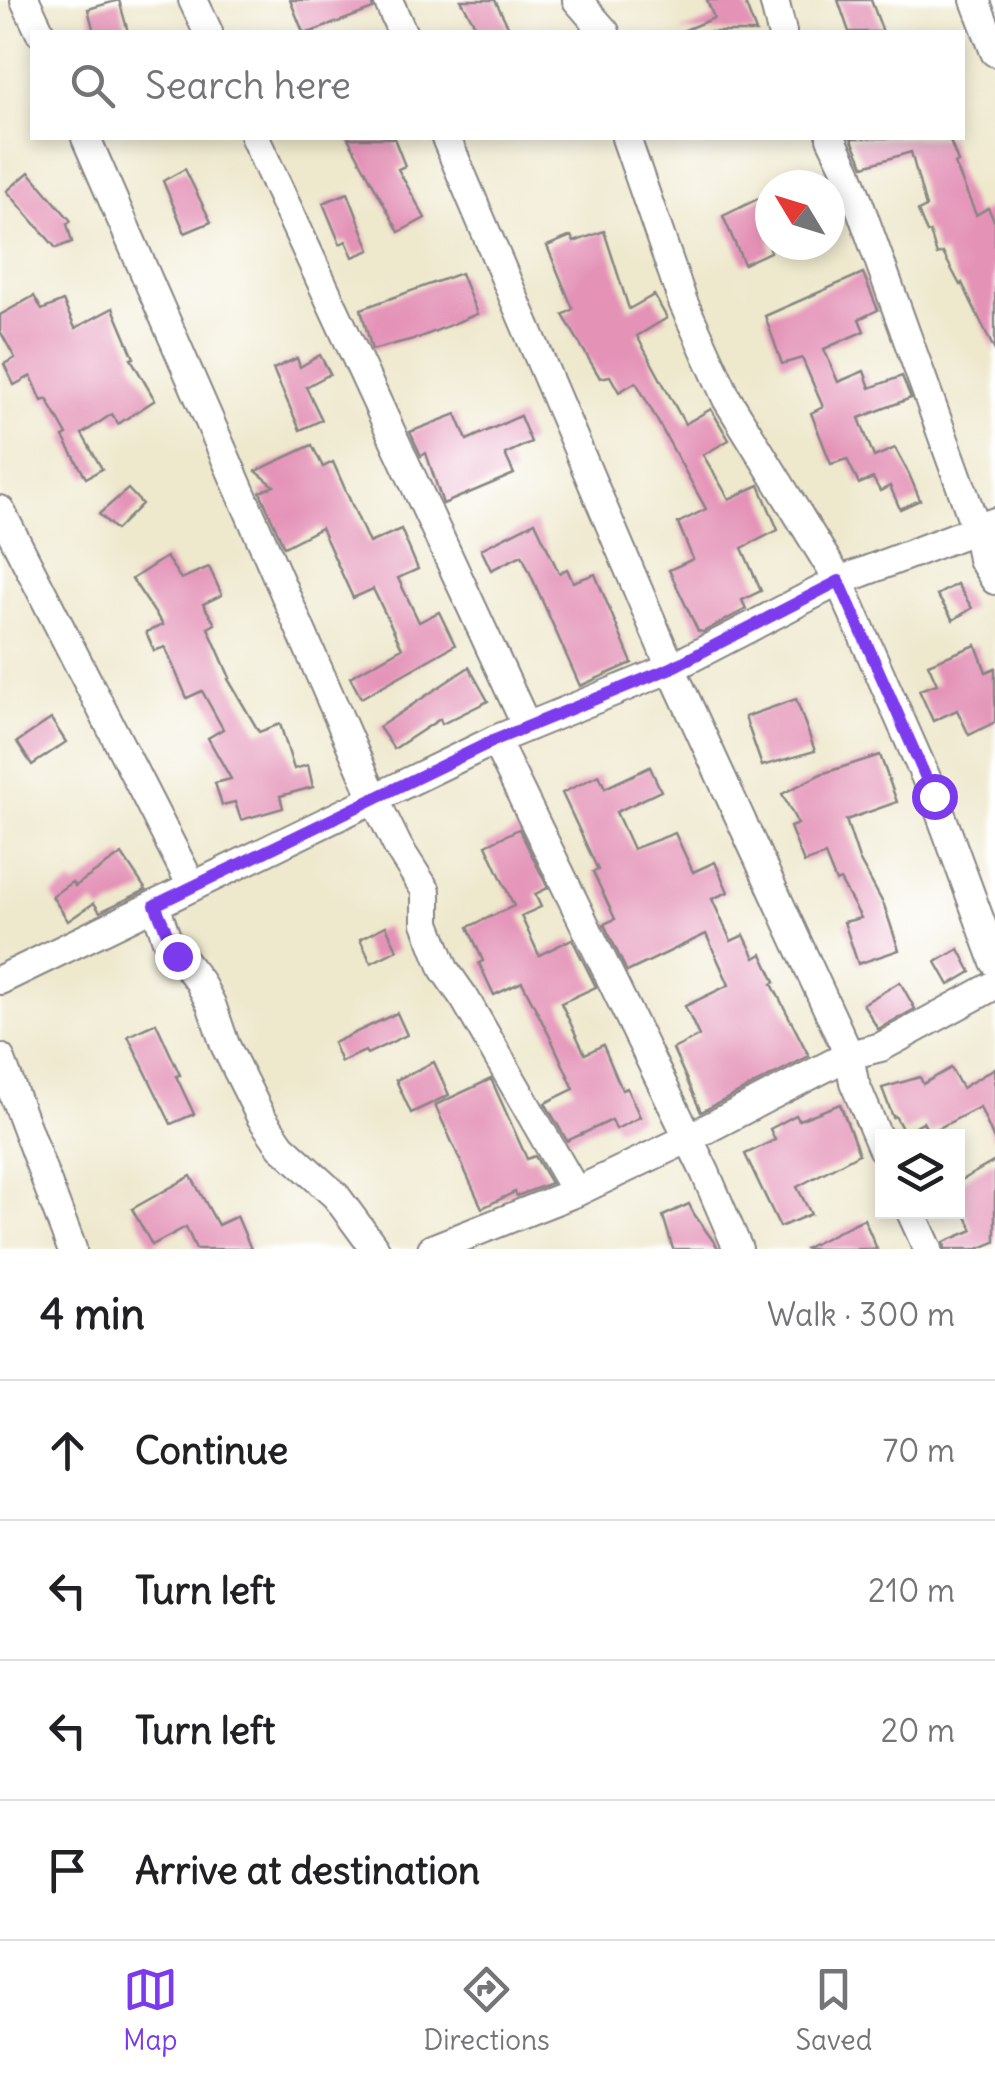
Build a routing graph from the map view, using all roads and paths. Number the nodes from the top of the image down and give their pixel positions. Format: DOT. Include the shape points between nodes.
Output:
graph roads {
  1 [pos="25,0"];
  2 [pos="193,0"];
  3 [pos="388,0"];
  4 [pos="577,0"];
  5 [pos="774,0"];
  6 [pos="975,0"];
  7 [pos="39,30"];
  8 [pos="207,30"];
  9 [pos="401,30"];
  10 [pos="603,30"];
  11 [pos="782,30"];
  12 [pos="995,52"];
  13 [pos="87,140"];
  14 [pos="256,140"];
  15 [pos="447,140"];
  16 [pos="627,140"];
  17 [pos="831,140"];
  18 [pos="0,510"];
  19 [pos="986,526"];
  20 [pos="995,580"];
  21 [pos="839,581"];
  22 [pos="671,668"];
  23 [pos="527,727"];
  24 [pos="495,740"];
  25 [pos="374,798"];
  26 [pos="192,886"];
  27 [pos="155,905"];
  28 [pos="995,962"];
  29 [pos="0,980"];
  30 [pos="995,984"];
  31 [pos="849,1055"];
  32 [pos="0,1058"];
  33 [pos="875,1132"];
  34 [pos="687,1139"];
  35 [pos="576,1192"];
  36 [pos="914,1219"];
  37 [pos="72,1249"];
  38 [pos="374,1249"];
  39 [pos="432,1249"];
  40 [pos="738,1249"];
  41 [pos="928,1249"];
  1 -- 7 [label="street"];
  2 -- 8 [label="street"];
  3 -- 9 [label="street"];
  4 -- 10 [label="street"];
  5 -- 11 [label="street"];
  6 -- 12 [label="street"];
  13 -- 25 [label="street"];
  14 -- 23 [label="street"];
  15 -- 22 [label="street"];
  16 -- 21 [label="street" via="683,302 727,399"];
  17 -- 19 [label="street"];
  18 -- 26 [label="street"];
  19 -- 20 [label="street" via="982,560"];
  19 -- 21 [label="street"];
  21 -- 22 [label="street"];
  21 -- 28 [label="street" via="934,796"];
  22 -- 23 [label="street"];
  22 -- 31 [label="street"];
  23 -- 24 [label="street"];
  24 -- 25 [label="street"];
  24 -- 34 [label="street"];
  25 -- 26 [label="street"];
  25 -- 35 [label="street" via="426,891 426,923 444,969"];
  26 -- 27 [label="street"];
  27 -- 29 [label="street"];
  27 -- 38 [label="street" via="168,940 211,1004 261,1117 281,1146 336,1196"];
  30 -- 31 [label="street" via="881,1047"];
  31 -- 33 [label="street"];
  31 -- 34 [label="street"];
  32 -- 37 [label="street"];
  34 -- 35 [label="street"];
  34 -- 40 [label="street"];
  35 -- 39 [label="street"];
  36 -- 41 [label="street"];
}
